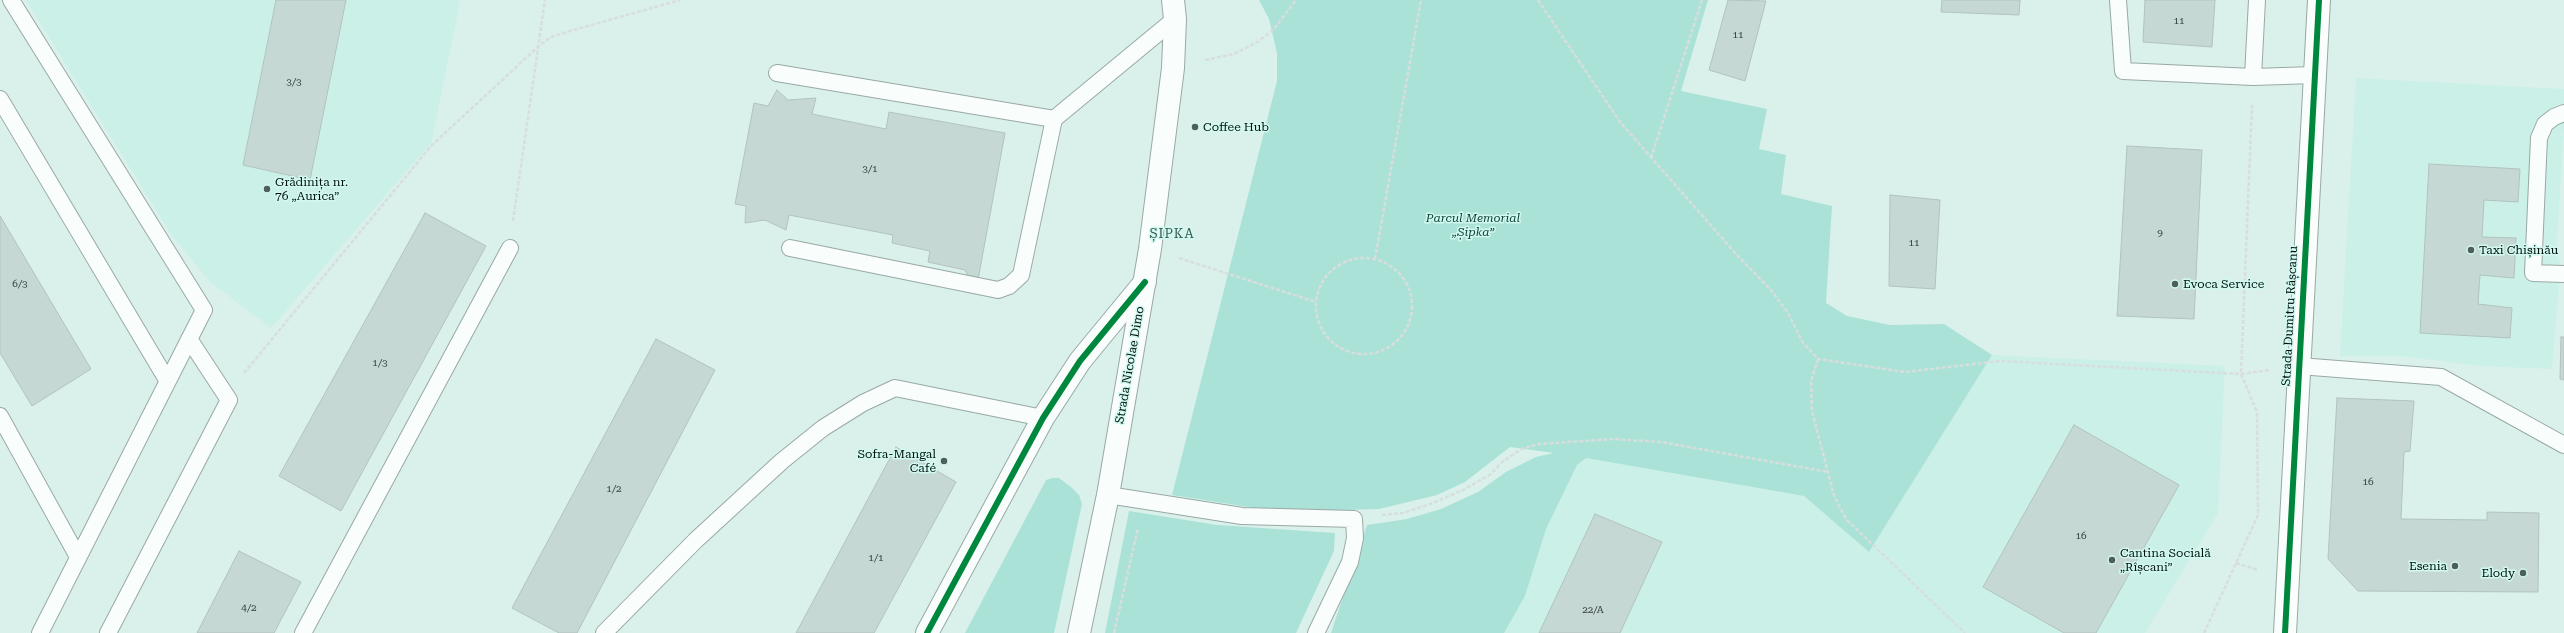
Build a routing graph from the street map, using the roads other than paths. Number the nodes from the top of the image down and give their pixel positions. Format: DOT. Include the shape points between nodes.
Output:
graph roads {
  1 [pos="11,0"];
  2 [pos="2118,0"];
  3 [pos="2257,0"];
  4 [pos="2318,0"];
  5 [pos="1174,10"];
  6 [pos="777,73"];
  7 [pos="2314,75"];
  8 [pos="2253,77"];
  9 [pos="0,99"];
  10 [pos="2564,113"];
  11 [pos="1054,119"];
  12 [pos="510,248"];
  13 [pos="790,248"];
  14 [pos="2564,274"];
  15 [pos="1145,282"];
  16 [pos="189,339"];
  17 [pos="2299,366"];
  18 [pos="167,380"];
  19 [pos="0,416"];
  20 [pos="1043,418"];
  21 [pos="2564,445"];
  22 [pos="1108,495"];
  23 [pos="78,557"];
  24 [pos="40,633"];
  25 [pos="108,633"];
  26 [pos="303,633"];
  27 [pos="604,633"];
  28 [pos="926,633"];
  29 [pos="1079,633"];
  30 [pos="1316,633"];
  31 [pos="2285,633"];
  1 -- 16 [label="lane" via="204,310"];
  2 -- 8 [label="lane" via="2123,71"];
  3 -- 8 [label="lane"];
  4 -- 7 [label="street, Strada Dumitru Râșcanu"];
  5 -- 11 [label="lane"];
  5 -- 15 [label="street, Strada Nicolae Dimo" via="1173,68 1168,122"];
  6 -- 11 [label="lane"];
  7 -- 8 [label="lane"];
  7 -- 17 [label="street, Strada Dumitru Râșcanu"];
  9 -- 18 [label="lane"];
  10 -- 14 [label="lane" via="2545,124 2539,138 2533,273"];
  11 -- 13 [label="lane" via="1021,275 1009,286 998,290"];
  12 -- 26 [label="lane"];
  15 -- 20 [label="street" via="1080,361"];
  15 -- 22 [label="street, Strada Nicolae Dimo"];
  16 -- 18 [label="lane"];
  16 -- 25 [label="lane" via="229,400"];
  17 -- 21 [label="lane" via="2441,377"];
  17 -- 31 [label="street, Strada Dumitru Râșcanu"];
  18 -- 23 [label="lane"];
  19 -- 23 [label="lane"];
  20 -- 27 [label="lane" via="895,388 863,402 823,428 782,461 696,540"];
  20 -- 28 [label="street"];
  22 -- 29 [label="street, Strada Nicolae Dimo"];
  22 -- 30 [label="lane" via="1242,516 1354,520 1355,538 1350,562"];
  23 -- 24 [label="lane"];
}
